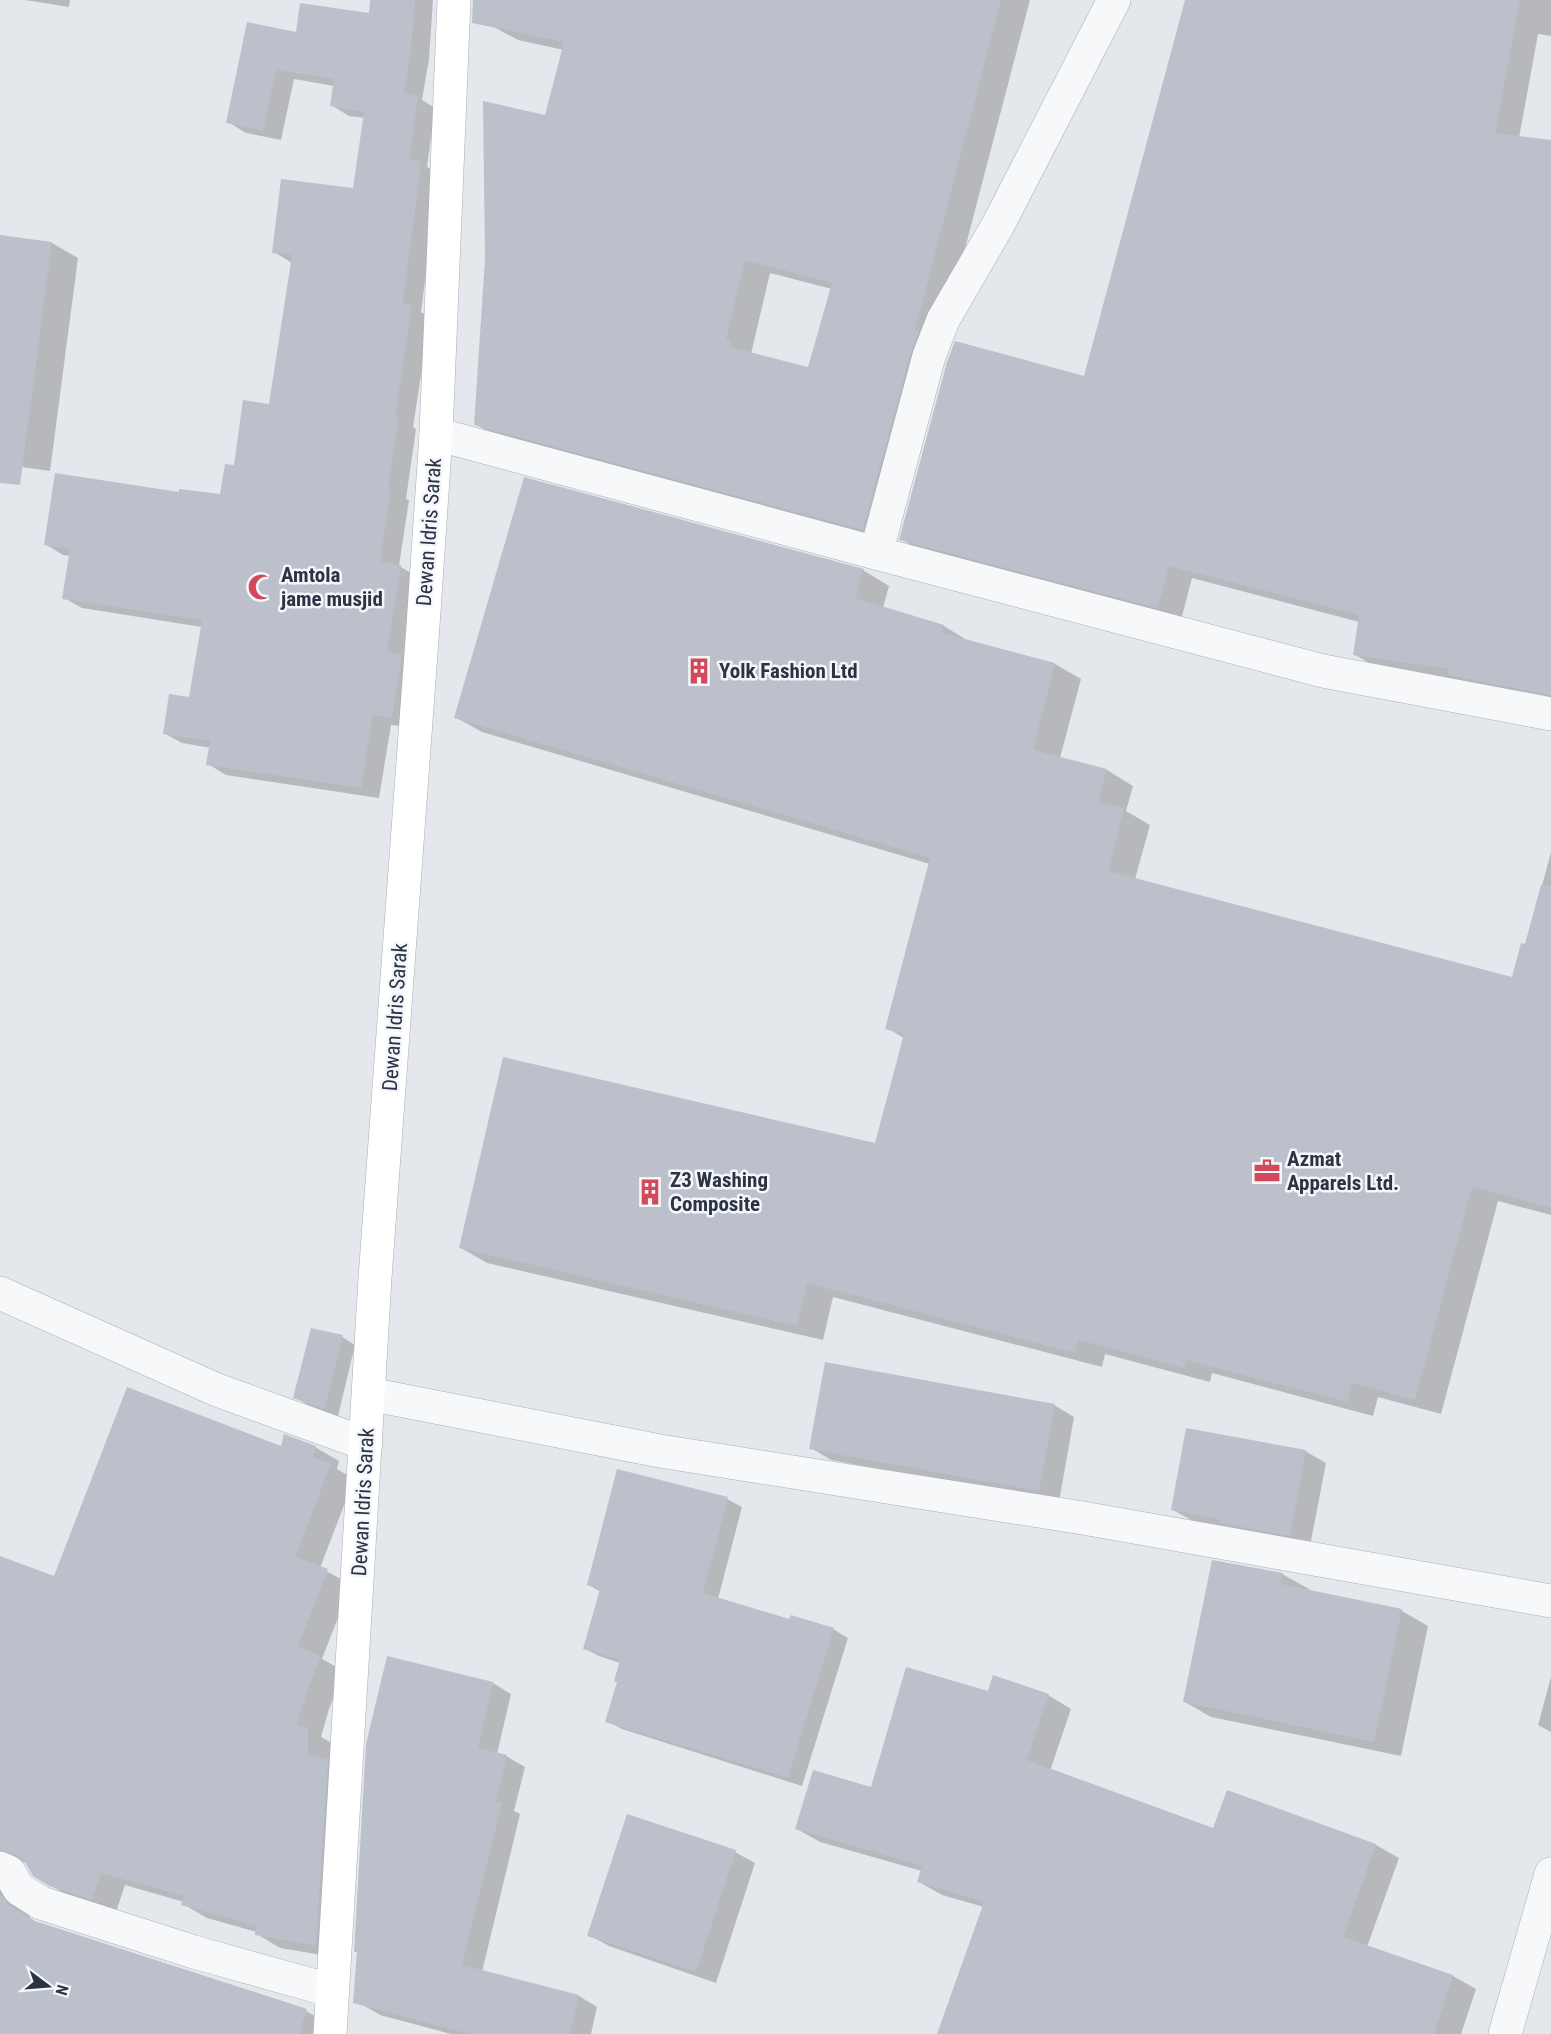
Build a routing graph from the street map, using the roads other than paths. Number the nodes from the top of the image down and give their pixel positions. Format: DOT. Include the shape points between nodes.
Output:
graph roads {
  1 [pos="454,0"];
  2 [pos="1114,0"];
  3 [pos="436,434"];
  4 [pos="876,553"];
  5 [pos="1551,714"];
  6 [pos="0,1293"];
  7 [pos="369,1394"];
  8 [pos="366,1444"];
  9 [pos="1551,1601"];
  10 [pos="0,1868"];
  11 [pos="1551,1874"];
  12 [pos="333,1991"];
  13 [pos="330,2034"];
  14 [pos="1505,2034"];
  1 -- 3 [label="main road, Dewan Idris Sarak"];
  2 -- 4 [label="street" via="998,225 943,320 929,356"];
  3 -- 4 [label="street"];
  3 -- 7 [label="main road, Dewan Idris Sarak"];
  4 -- 5 [label="street" via="1323,670"];
  6 -- 8 [label="street" via="217,1390"];
  7 -- 8 [label="main road, Dewan Idris Sarak"];
  7 -- 9 [label="street" via="660,1451 1083,1518"];
  8 -- 12 [label="main road, Dewan Idris Sarak"];
  10 -- 12 [label="street" via="9,1872 19,1889 41,1903"];
  11 -- 14 [label="street"];
  12 -- 13 [label="main road, Dewan Idris Sarak"];
}
